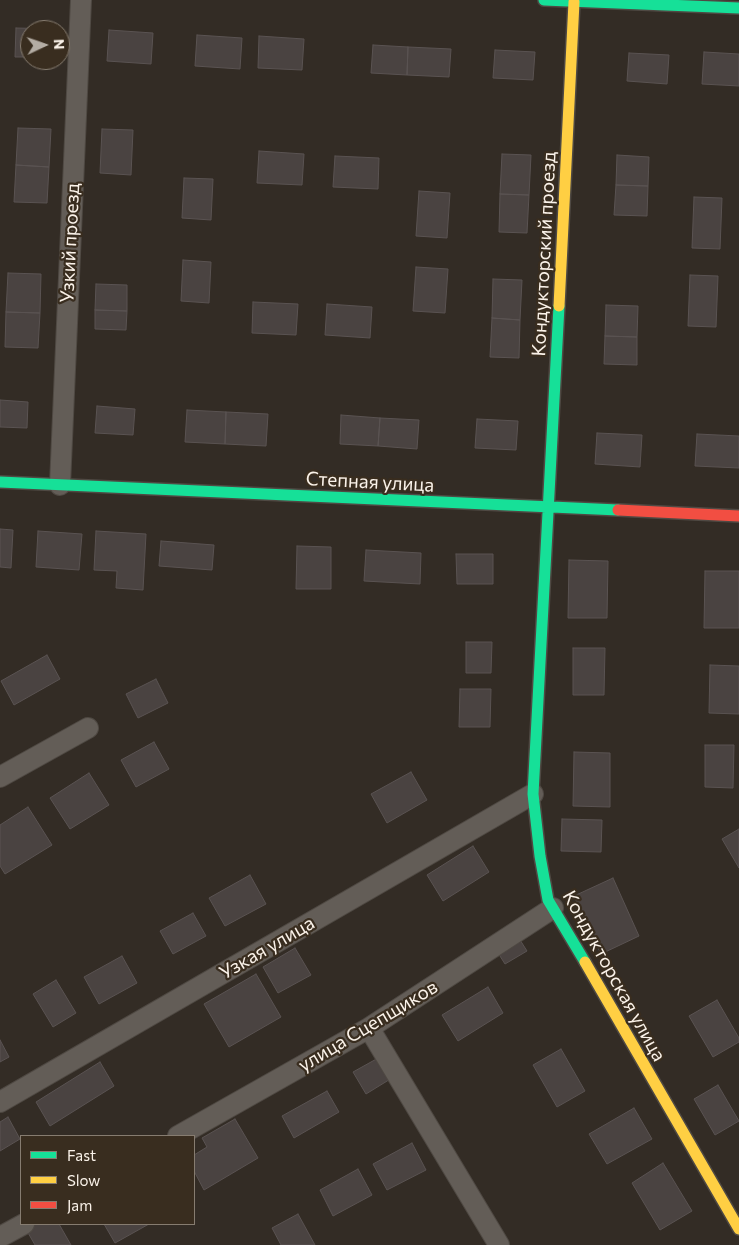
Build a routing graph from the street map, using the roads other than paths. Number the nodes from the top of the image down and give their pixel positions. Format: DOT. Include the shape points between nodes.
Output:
graph roads {
  1 [pos="81,0"];
  2 [pos="544,0"];
  3 [pos="574,2"];
  4 [pos="739,8"];
  5 [pos="0,482"];
  6 [pos="60,485"];
  7 [pos="549,508"];
  8 [pos="739,516"];
  9 [pos="88,728"];
  10 [pos="0,777"];
  11 [pos="533,794"];
  12 [pos="552,908"];
  13 [pos="369,1028"];
  14 [pos="0,1102"];
  15 [pos="180,1135"];
  16 [pos="22,1225"];
  17 [pos="739,1229"];
  18 [pos="0,1237"];
  19 [pos="499,1245"];
  1 -- 6 [label="street, Узкий проезд"];
  2 -- 3 [label="street"];
  3 -- 4 [label="street"];
  3 -- 7 [label="street, Кондукторский проезд"];
  5 -- 6 [label="street, Степная улица"];
  6 -- 7 [label="street, Степная улица"];
  7 -- 8 [label="street, Степная улица"];
  7 -- 11 [label="street, Кондукторская улица"];
  9 -- 10 [label="street"];
  11 -- 12 [label="street, Кондукторская улица" via="540,856"];
  11 -- 14 [label="street, Узкая улица"];
  12 -- 13 [label="street, улица Сцепщиков"];
  12 -- 17 [label="street, Кондукторская улица"];
  13 -- 15 [label="street, улица Сцепщиков"];
  13 -- 19 [label="street"];
  16 -- 18 [label="street"];
}
